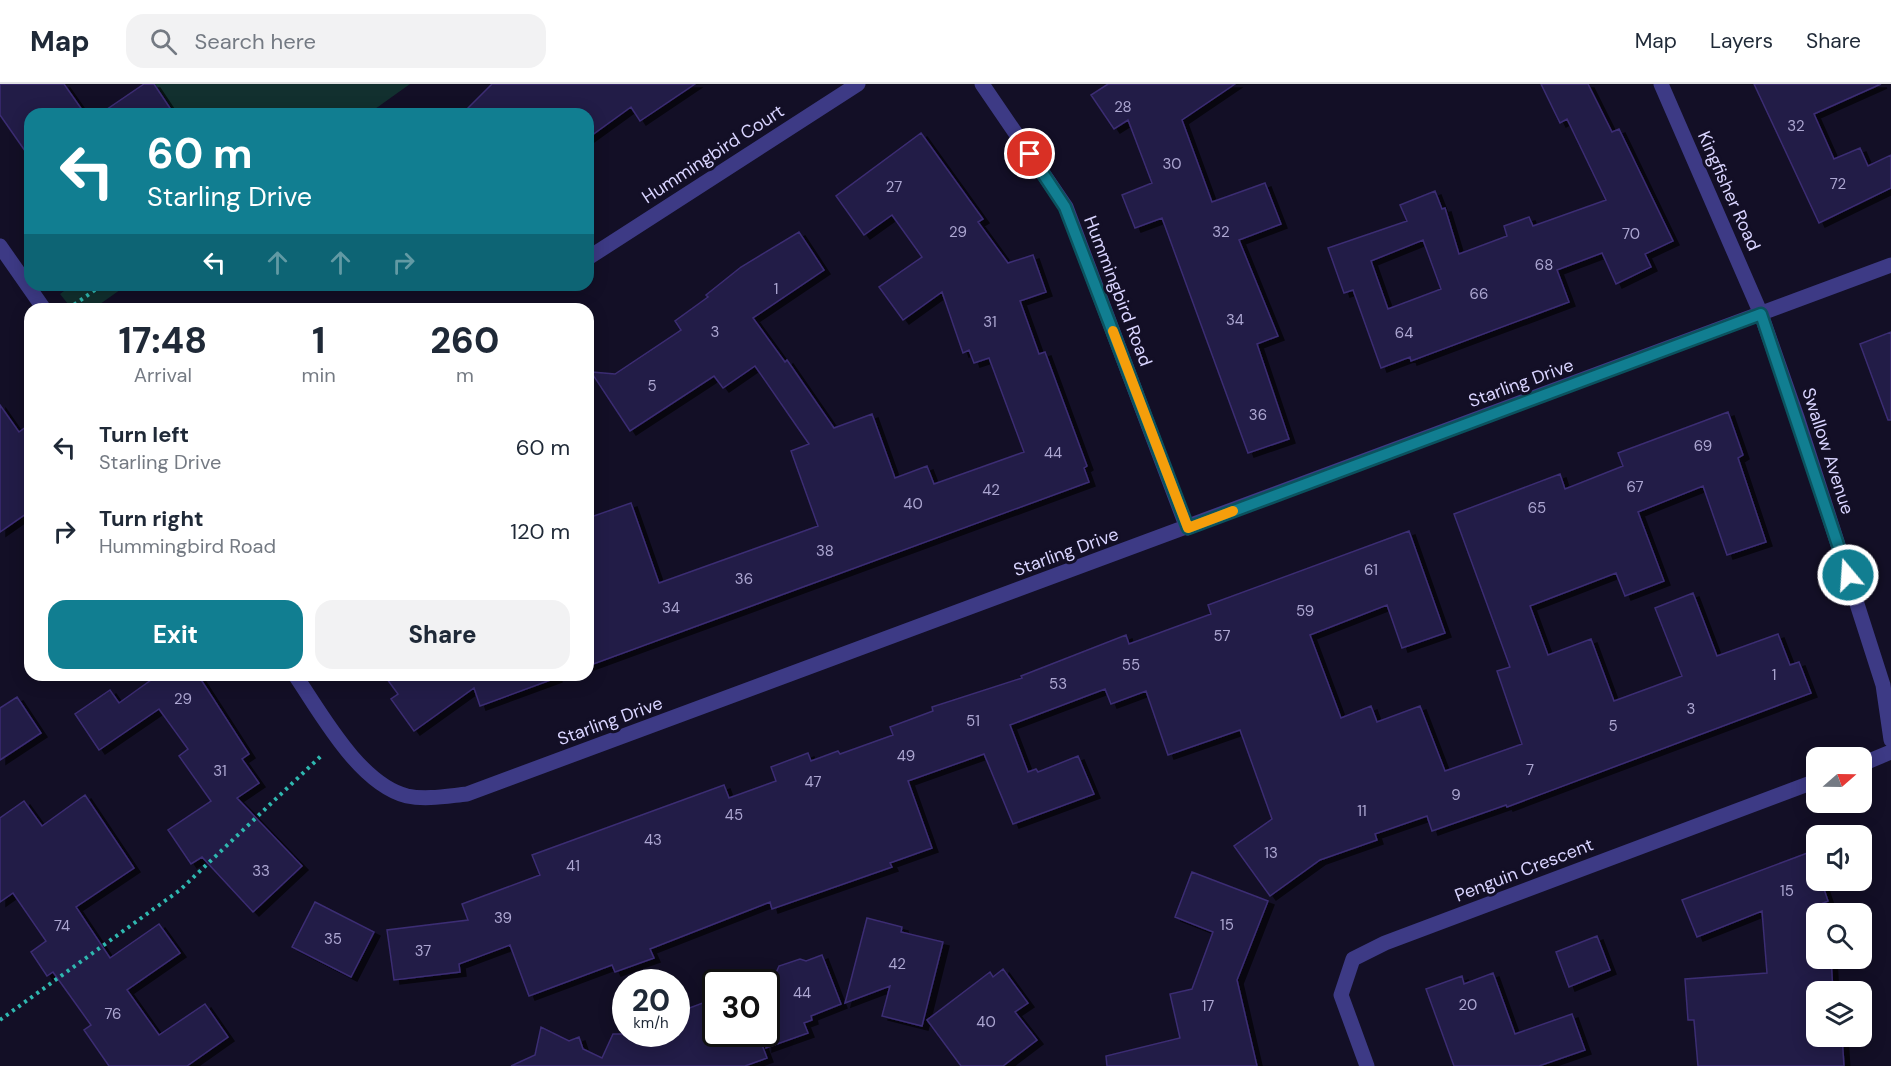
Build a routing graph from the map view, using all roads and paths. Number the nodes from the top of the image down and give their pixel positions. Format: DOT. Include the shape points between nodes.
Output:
graph roads {
  1 [pos="858,84"];
  2 [pos="982,84"];
  3 [pos="1661,84"];
  4 [pos="0,246"];
  5 [pos="594,254"];
  6 [pos="1891,265"];
  7 [pos="24,280"];
  8 [pos="94,291"];
  9 [pos="76,303"];
  10 [pos="1761,314"];
  11 [pos="1188,528"];
  12 [pos="299,681"];
  13 [pos="1891,740"];
  14 [pos="1891,753"];
  15 [pos="321,756"];
  16 [pos="1872,760"];
  17 [pos="1806,784"];
  18 [pos="0,1020"];
  19 [pos="1367,1066"];
  1 -- 5 [label="street, Hummingbird Court"];
  2 -- 11 [label="street, Hummingbird Road" via="1065,207"];
  3 -- 10 [label="street, Kingfisher Road"];
  4 -- 7 [label="street"];
  6 -- 10 [label="street, Starling Drive"];
  8 -- 9 [label="path"];
  10 -- 11 [label="street, Starling Drive"];
  10 -- 13 [label="street, Swallow Avenue" via="1883,685"];
  11 -- 12 [label="street, Starling Drive" via="467,794 405,796 370,776"];
  14 -- 16 [label="street"];
  15 -- 18 [label="path" via="180,890"];
  17 -- 19 [label="street, Penguin Crescent" via="1353,958 1341,994"];
}
